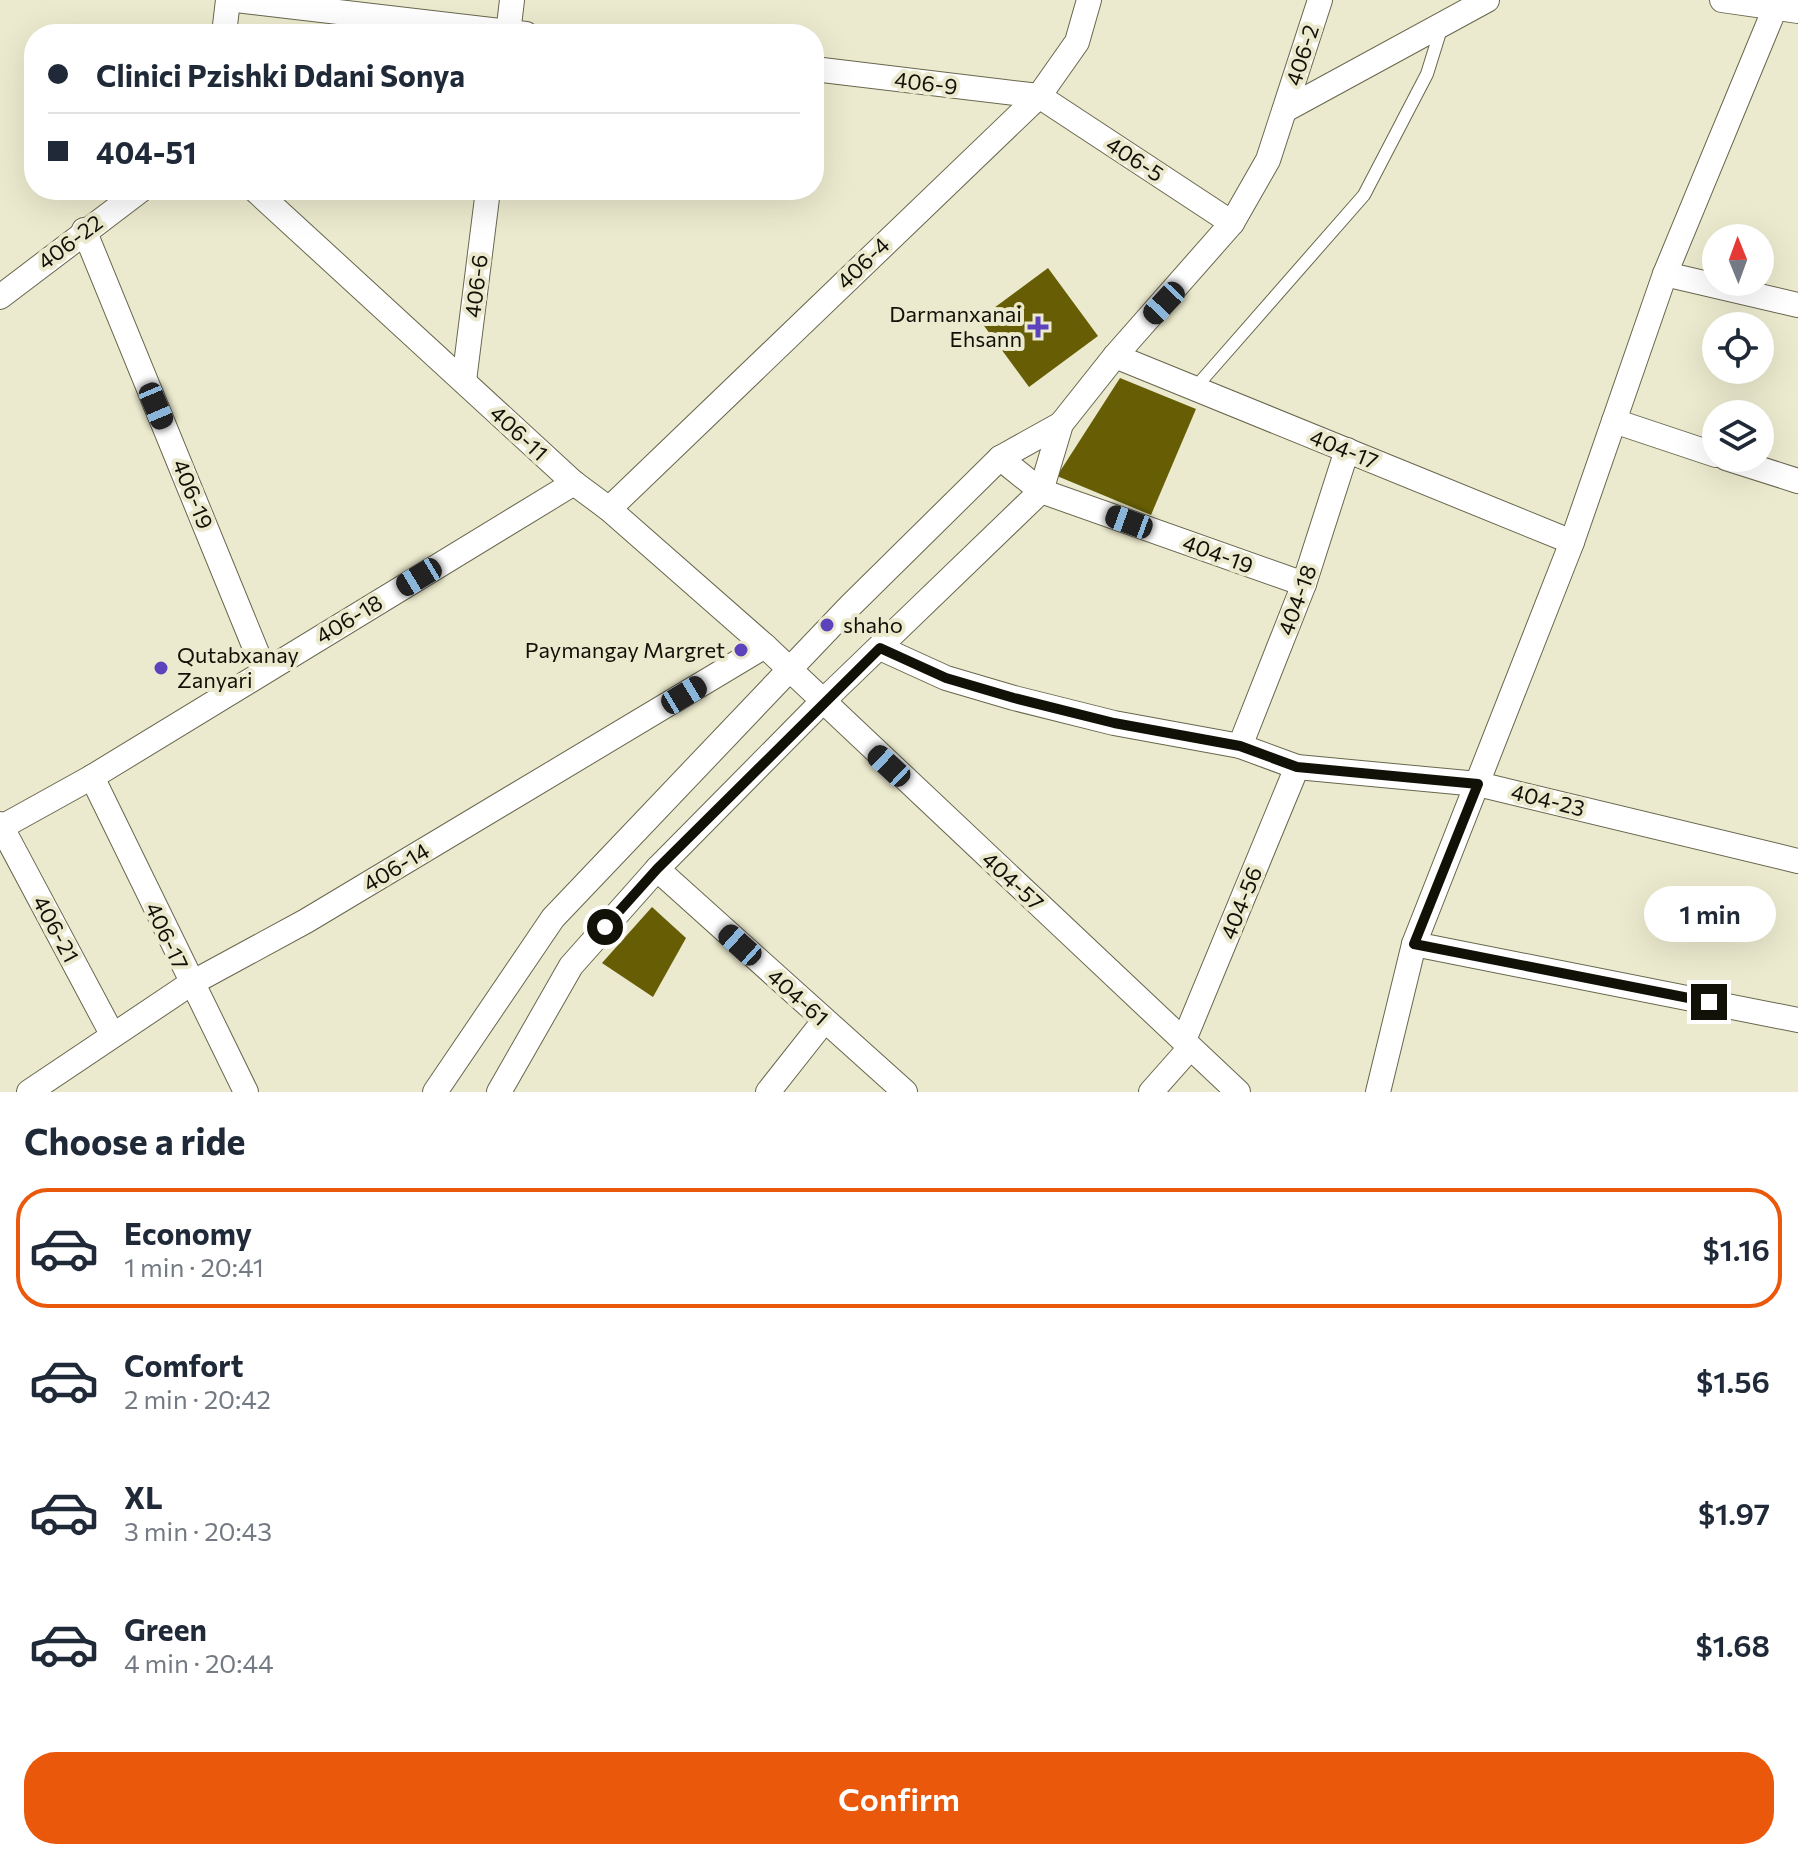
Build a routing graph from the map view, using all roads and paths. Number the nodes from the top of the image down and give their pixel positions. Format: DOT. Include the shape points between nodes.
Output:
graph roads {
  1 [pos="228,0"];
  2 [pos="236,0"];
  3 [pos="512,0"];
  4 [pos="1089,0"];
  5 [pos="1320,0"];
  6 [pos="1487,0"];
  7 [pos="1722,0"];
  8 [pos="1786,10"];
  9 [pos="225,24"];
  10 [pos="438,24"];
  11 [pos="513,24"];
  12 [pos="1442,25"];
  13 [pos="824,70"];
  14 [pos="1039,96"];
  15 [pos="1285,110"];
  16 [pos="127,200"];
  17 [pos="266,200"];
  18 [pos="487,200"];
  19 [pos="1232,223"];
  20 [pos="84,230"];
  21 [pos="1665,274"];
  22 [pos="0,297"];
  23 [pos="1798,305"];
  24 [pos="1115,356"];
  25 [pos="464,381"];
  26 [pos="1195,388"];
  27 [pos="1614,421"];
  28 [pos="1061,424"];
  29 [pos="1347,450"];
  30 [pos="1702,450"];
  31 [pos="1000,458"];
  32 [pos="1770,472"];
  33 [pos="1798,481"];
  34 [pos="574,483"];
  35 [pos="1041,491"];
  36 [pos="609,509"];
  37 [pos="1572,542"];
  38 [pos="1304,584"];
  39 [pos="765,646"];
  40 [pos="880,648"];
  41 [pos="264,670"];
  42 [pos="788,670"];
  43 [pos="821,703"];
  44 [pos="1240,746"];
  45 [pos="1297,767"];
  46 [pos="92,777"];
  47 [pos="1478,784"];
  48 [pos="1,826"];
  49 [pos="1798,861"];
  50 [pos="657,869"];
  51 [pos="1414,944"];
  52 [pos="190,984"];
  53 [pos="1798,1020"];
  54 [pos="824,1021"];
  55 [pos="112,1034"];
  56 [pos="1187,1044"];
  57 [pos="29,1092"];
  58 [pos="246,1092"];
  59 [pos="435,1092"];
  60 [pos="499,1092"];
  61 [pos="768,1092"];
  62 [pos="905,1092"];
  63 [pos="1151,1092"];
  64 [pos="1238,1092"];
  65 [pos="1378,1092"];
  1 -- 9 [label="street"];
  2 -- 10 [label="street"];
  3 -- 11 [label="street"];
  4 -- 14 [label="street, 406-4" via="1077,42"];
  5 -- 15 [label="street, 406-2"];
  6 -- 12 [label="street"];
  7 -- 8 [label="street"];
  8 -- 21 [label="street"];
  12 -- 15 [label="street"];
  12 -- 26 [label="lane" via="1427,74 1364,195"];
  13 -- 14 [label="street, 406-9"];
  14 -- 19 [label="street, 406-5"];
  14 -- 36 [label="street, 406-4"];
  15 -- 19 [label="street, 406-2" via="1268,160"];
  16 -- 20 [label="street, 406-22"];
  17 -- 25 [label="street, 406-11"];
  18 -- 25 [label="street, 406-6"];
  19 -- 24 [label="street, 406-2"];
  20 -- 22 [label="street, 406-22"];
  20 -- 41 [label="street, 406-19"];
  21 -- 23 [label="street"];
  21 -- 27 [label="street"];
  24 -- 26 [label="street, 404-17"];
  24 -- 28 [label="street, 406-2"];
  25 -- 34 [label="street, 406-11"];
  26 -- 29 [label="street, 404-17"];
  27 -- 30 [label="street"];
  27 -- 37 [label="street"];
  28 -- 31 [label="street"];
  28 -- 35 [label="street"];
  29 -- 37 [label="street, 404-17"];
  29 -- 38 [label="street, 404-18"];
  31 -- 35 [label="street, 404-19"];
  31 -- 42 [label="street"];
  32 -- 33 [label="street"];
  34 -- 36 [label="street, 406-11"];
  34 -- 41 [label="street, 406-18"];
  35 -- 38 [label="street, 404-19"];
  35 -- 40 [label="street"];
  36 -- 39 [label="street, 406-11"];
  37 -- 47 [label="street"];
  38 -- 44 [label="street, 404-18"];
  39 -- 42 [label="street, 406-11"];
  39 -- 52 [label="street, 406-14" via="306,921"];
  40 -- 43 [label="street"];
  40 -- 44 [label="street, 404-23" via="946,678 1014,698"];
  41 -- 46 [label="street, 406-18"];
  42 -- 43 [label="street, 404-57"];
  42 -- 59 [label="street" via="553,918"];
  43 -- 50 [label="street"];
  43 -- 56 [label="street, 404-57"];
  44 -- 45 [label="street, 404-23"];
  45 -- 47 [label="street, 404-23"];
  45 -- 56 [label="street, 404-56"];
  46 -- 48 [label="street, 406-18"];
  46 -- 52 [label="street, 406-17"];
  47 -- 49 [label="street, 404-23"];
  47 -- 51 [label="street"];
  48 -- 55 [label="street, 406-21"];
  50 -- 54 [label="street, 404-61"];
  50 -- 60 [label="street" via="571,966"];
  51 -- 53 [label="street"];
  51 -- 65 [label="street"];
  52 -- 55 [label="street, 406-14"];
  52 -- 58 [label="street, 406-17"];
  54 -- 61 [label="street"];
  54 -- 62 [label="street, 404-61"];
  55 -- 57 [label="street, 406-14"];
  56 -- 63 [label="street, 404-56"];
  56 -- 64 [label="street, 404-57"];
}
